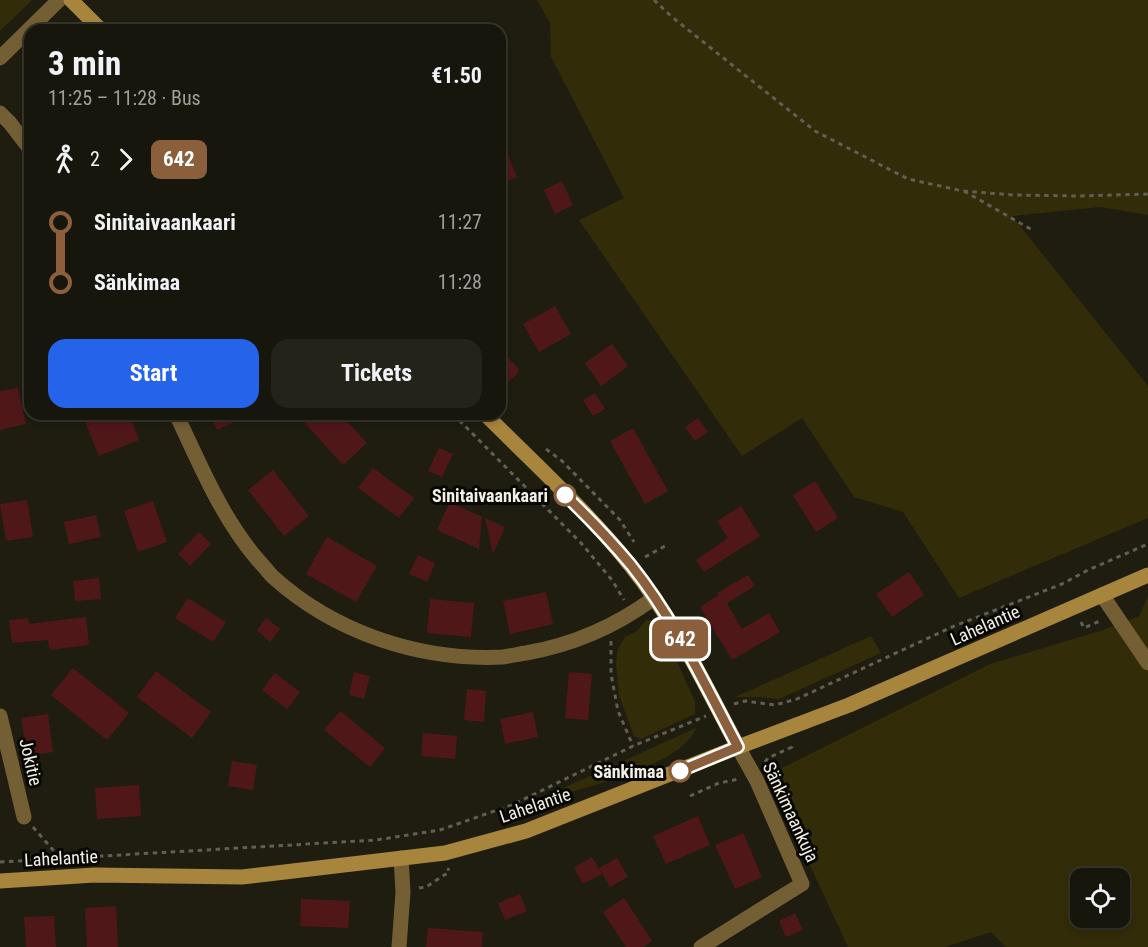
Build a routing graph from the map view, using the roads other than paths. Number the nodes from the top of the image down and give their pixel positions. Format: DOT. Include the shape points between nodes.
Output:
graph roads {
  1 [pos="59,0"];
  2 [pos="71,0"];
  3 [pos="35,24"];
  4 [pos="95,24"];
  5 [pos="24,34"];
  6 [pos="0,58"];
  7 [pos="0,113"];
  8 [pos="24,141"];
  9 [pos="179,420"];
  10 [pos="491,420"];
  11 [pos="1148,575"];
  12 [pos="1102,595"];
  13 [pos="654,598"];
  14 [pos="1148,663"];
  15 [pos="0,716"];
  16 [pos="738,747"];
  17 [pos="24,817"];
  18 [pos="401,858"];
  19 [pos="0,881"];
  20 [pos="399,947"];
  21 [pos="700,947"];
  1 -- 3 [label="street"];
  2 -- 4 [label="main road"];
  5 -- 6 [label="street"];
  7 -- 8 [label="street"];
  9 -- 13 [label="street" via="219,504 272,576 309,605 360,633 398,646 449,655 504,657 582,638 633,614"];
  10 -- 13 [label="main road" via="598,527"];
  11 -- 12 [label="main road, Lahelantie"];
  12 -- 14 [label="street"];
  12 -- 16 [label="main road, Lahelantie" via="849,705"];
  13 -- 16 [label="main road"];
  15 -- 17 [label="street, Jokitie"];
  16 -- 18 [label="main road, Lahelantie" via="526,831 445,853"];
  16 -- 21 [label="street, Sänkimaankuja" via="802,884"];
  18 -- 19 [label="main road, Lahelantie" via="242,877 95,875"];
  18 -- 20 [label="street"];
}
